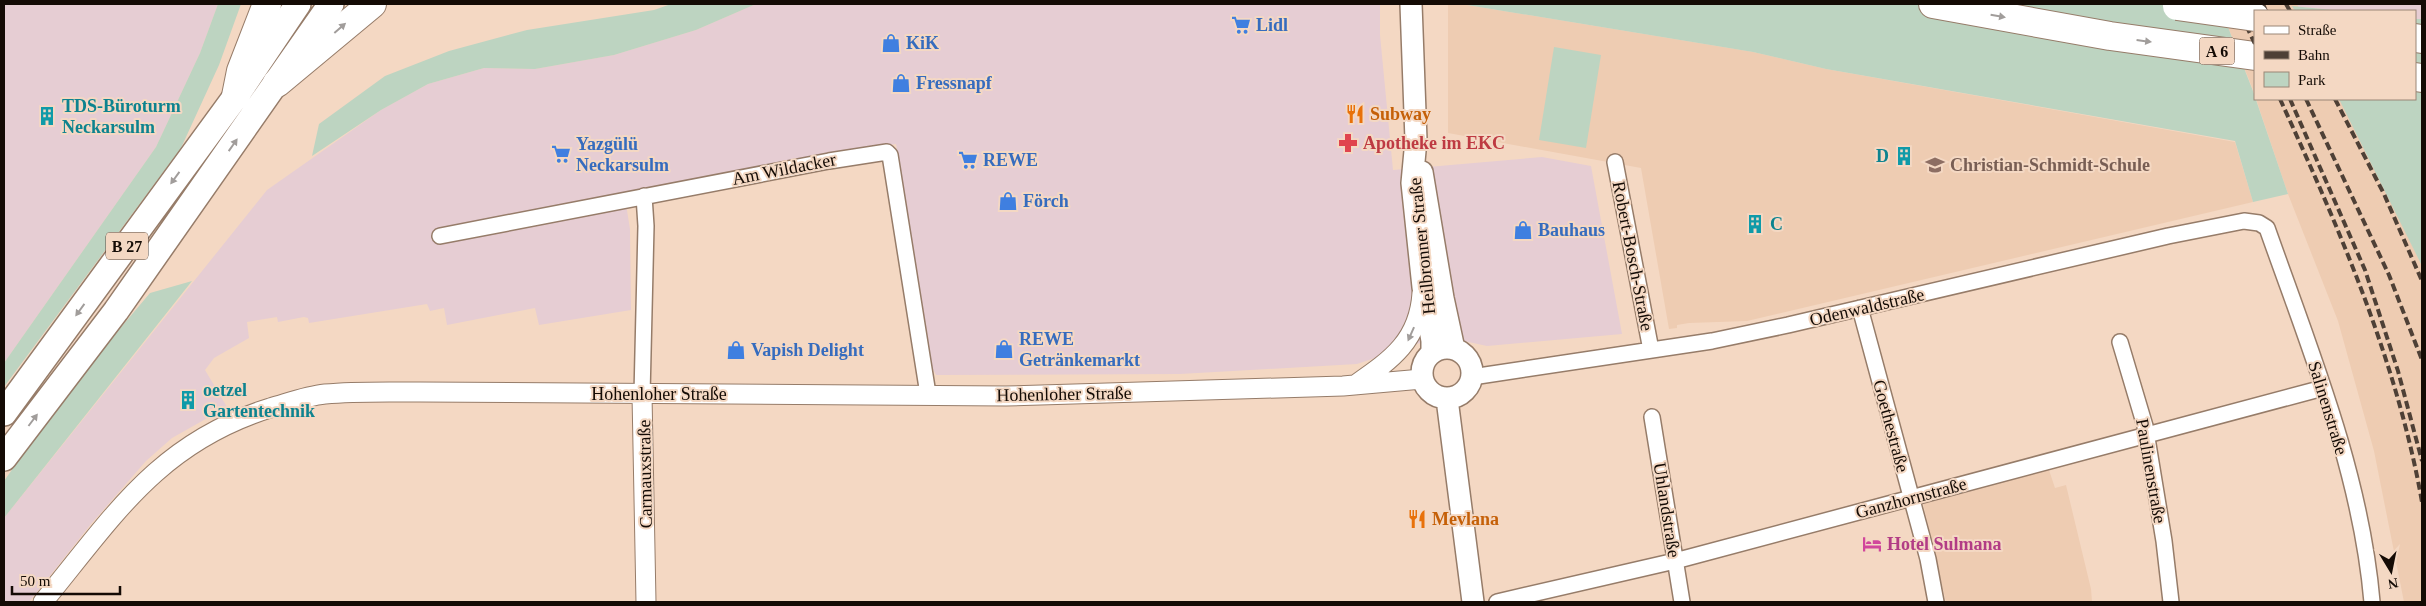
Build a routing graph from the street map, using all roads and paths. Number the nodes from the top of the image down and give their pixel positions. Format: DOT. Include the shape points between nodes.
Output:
graph roads {
  1 [pos="267,4"];
  2 [pos="298,4"];
  3 [pos="331,4"];
  4 [pos="372,4"];
  5 [pos="1411,4"];
  6 [pos="1932,4"];
  7 [pos="2169,5"];
  8 [pos="2254,17"];
  9 [pos="2254,56"];
  10 [pos="277,83"];
  11 [pos="236,96"];
  12 [pos="1416,140"];
  13 [pos="1615,162"];
  14 [pos="644,196"];
  15 [pos="2258,223"];
  16 [pos="440,236"];
  17 [pos="1423,287"];
  18 [pos="1860,308"];
  19 [pos="2120,342"];
  20 [pos="1454,349"];
  21 [pos="1651,350"];
  22 [pos="1432,353"];
  23 [pos="1472,377"];
  24 [pos="1422,379"];
  25 [pos="1354,386"];
  26 [pos="2323,388"];
  27 [pos="928,394"];
  28 [pos="642,395"];
  29 [pos="1447,399"];
  30 [pos="4,414"];
  31 [pos="1652,417"];
  32 [pos="2146,436"];
  33 [pos="4,458"];
  34 [pos="1910,498"];
  35 [pos="1675,561"];
  36 [pos="44,602"];
  37 [pos="646,602"];
  38 [pos="1473,602"];
  39 [pos="1497,602"];
  40 [pos="1682,602"];
  41 [pos="1936,602"];
  42 [pos="2171,602"];
  43 [pos="2372,602"];
  1 -- 11 [label="highway" via="241,71"];
  2 -- 11 [label="highway, B 27"];
  3 -- 10 [label="highway, B 27"];
  10 -- 4 [label="highway, one-way"];
  5 -- 12 [label="main road, Heilbronner Straße"];
  6 -- 9 [label="highway, A 6, one-way" via="2110,36"];
  7 -- 8 [label="highway, A 6, bridge"];
  33 -- 10 [label="highway, B 27, one-way" via="116,311"];
  11 -- 30 [label="highway, B 27, one-way"];
  12 -- 17 [label="main road, Heilbronner Straße" via="1412,183"];
  12 -- 20 [label="main road, Heilbronner Straße"];
  13 -- 21 [label="street, Robert-Bosch-Straße"];
  14 -- 16 [label="street, Am Wildacker"];
  14 -- 27 [label="street, Am Wildacker" via="887,152 906,249"];
  14 -- 28 [label="street, Carmauxstraße"];
  15 -- 18 [label="street, Odenwaldstraße" via="2244,221 2168,236"];
  15 -- 26 [label="street, Salinenstraße" via="2268,228"];
  17 -- 22 [label="main road, Heilbronner Straße"];
  17 -- 25 [label="street, one-way" via="1422,308 1407,343 1389,362"];
  18 -- 21 [label="street, Odenwaldstraße" via="1712,341"];
  18 -- 34 [label="street, Goethestraße"];
  19 -- 32 [label="street, Paulinenstraße"];
  20 -- 22 [label="main road" via="1438,349"];
  20 -- 23 [label="main road" via="1468,360"];
  21 -- 23 [label="street, Odenwaldstraße"];
  22 -- 24 [label="main road" via="1423,365"];
  23 -- 29 [label="main road" via="1464,392"];
  24 -- 25 [label="street, Hohenloher Straße"];
  24 -- 29 [label="main road" via="1431,393"];
  25 -- 27 [label="street, Hohenloher Straße" via="1120,394"];
  26 -- 32 [label="street, Ganzhornstraße"];
  26 -- 43 [label="street, Salinenstraße" via="2357,503 2368,554"];
  27 -- 28 [label="street, Hohenloher Straße"];
  28 -- 36 [label="street, Hohenloher Straße" via="333,394 296,400 246,416 210,432 155,471"];
  28 -- 37 [label="street, Carmauxstraße"];
  29 -- 38 [label="main road"];
  31 -- 35 [label="street, Uhlandstraße"];
  32 -- 34 [label="street, Ganzhornstraße"];
  32 -- 42 [label="street, Paulinenstraße"];
  34 -- 35 [label="street, Ganzhornstraße"];
  34 -- 41 [label="street, Goethestraße" via="1928,559"];
  35 -- 39 [label="street, Ganzhornstraße"];
  35 -- 40 [label="street, Uhlandstraße"];
}
